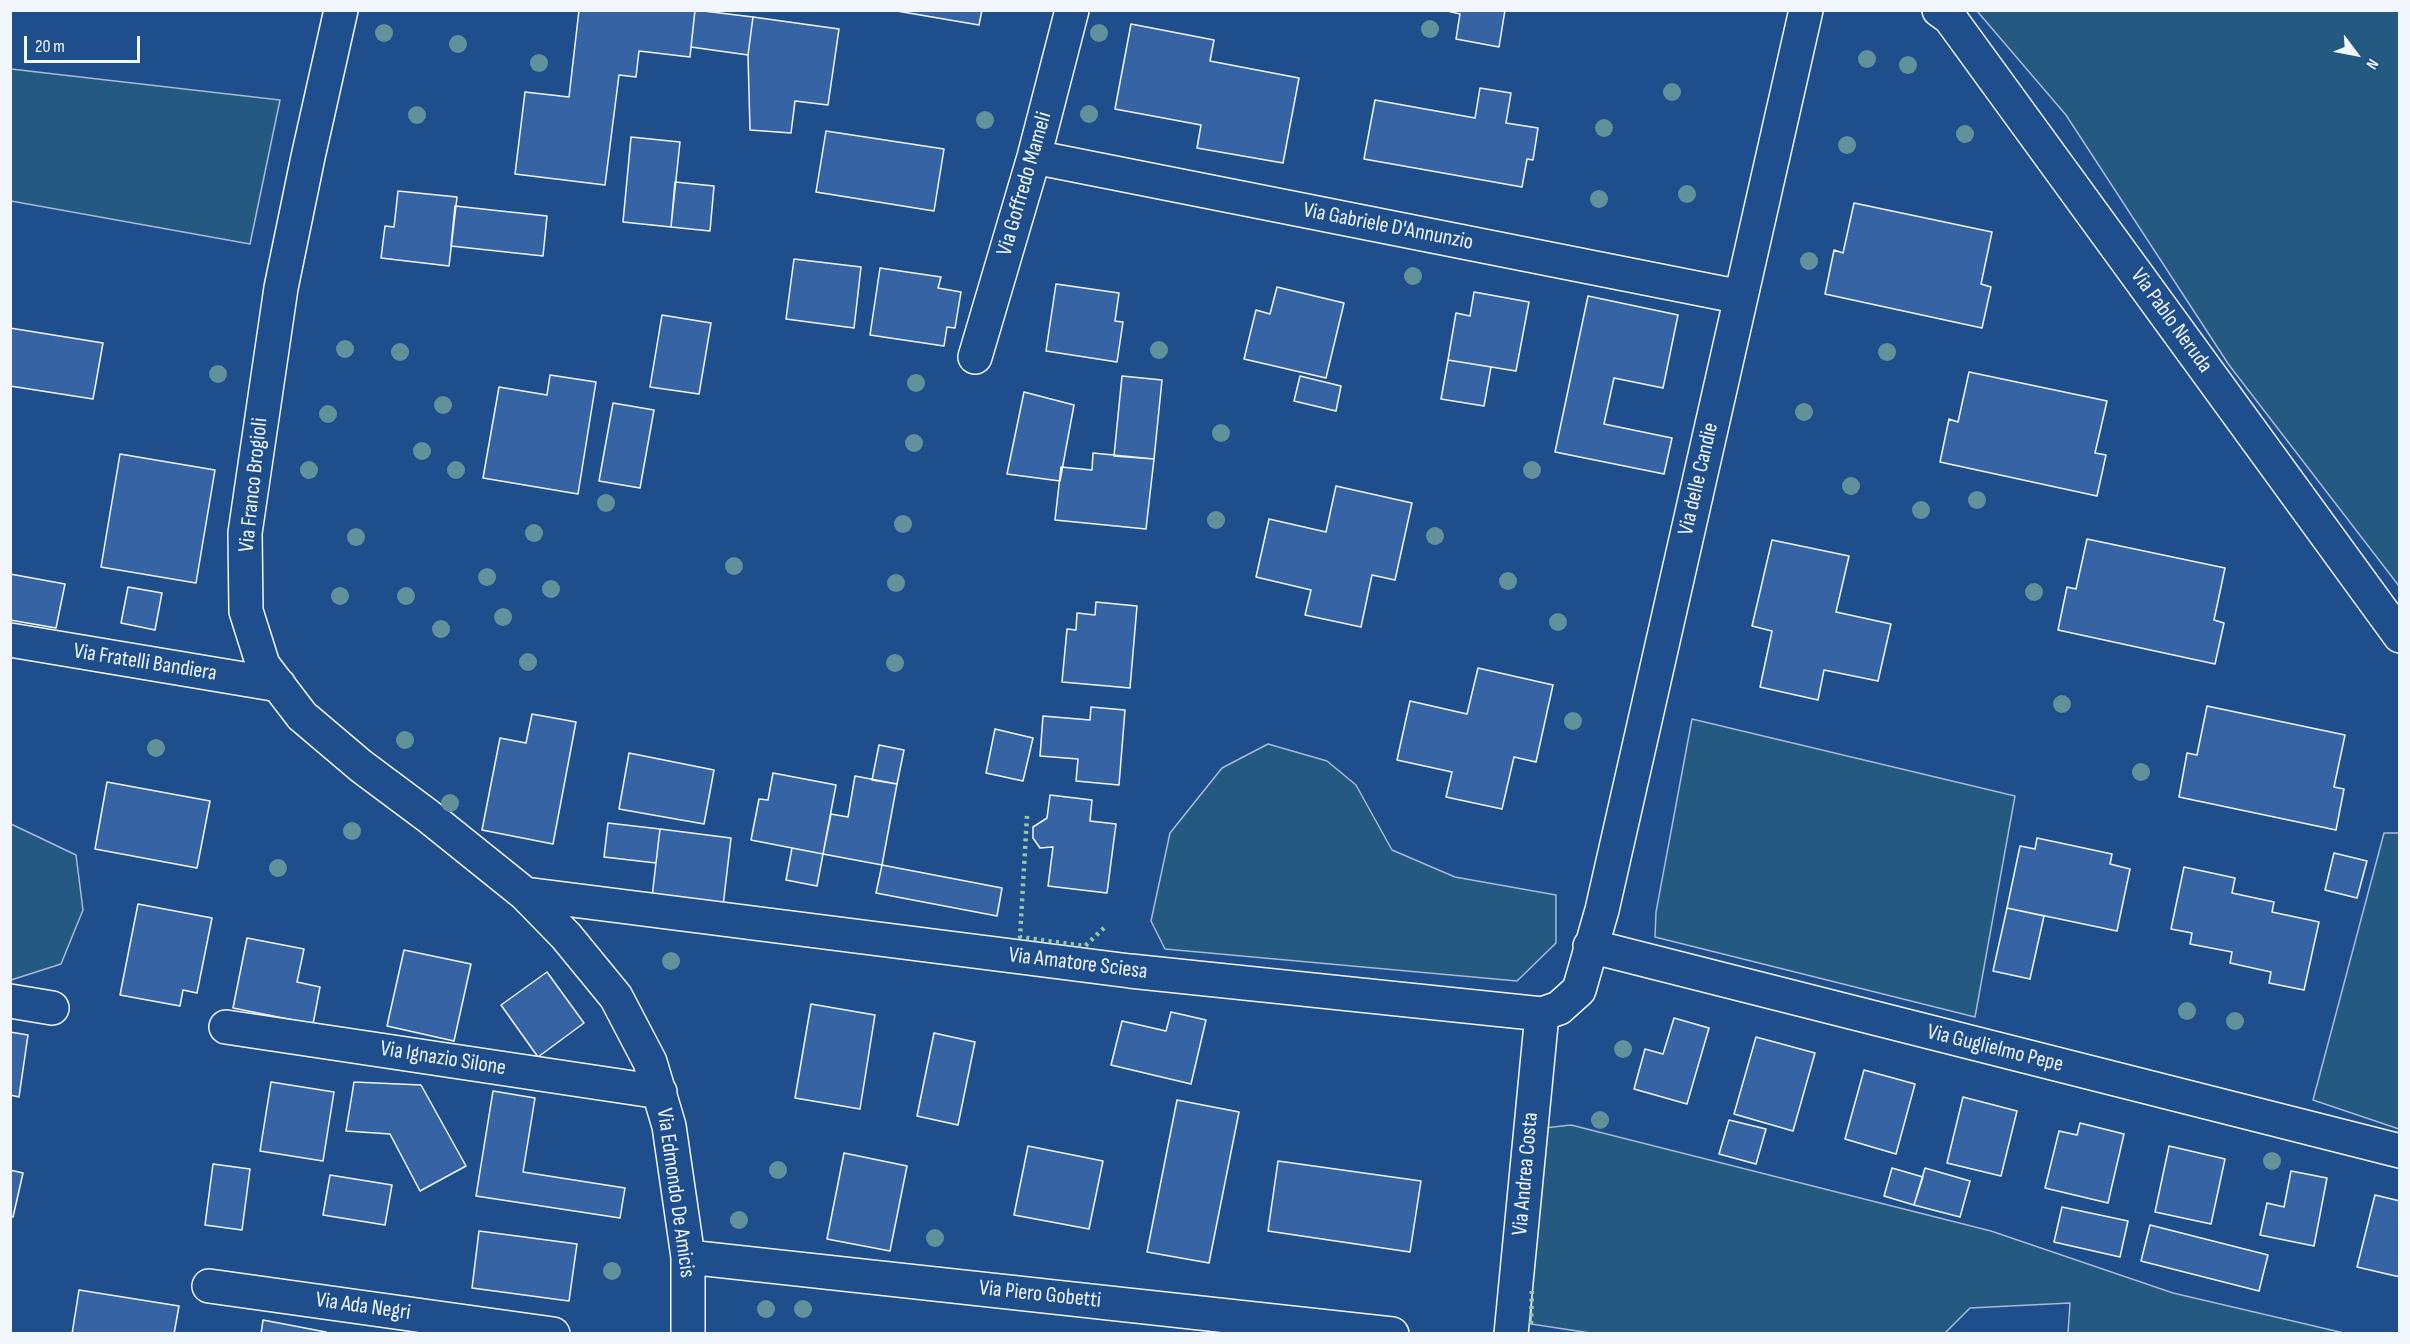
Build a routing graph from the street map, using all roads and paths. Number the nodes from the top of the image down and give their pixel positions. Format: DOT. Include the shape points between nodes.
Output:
graph roads {
  1 [pos="341,10"];
  2 [pos="1072,10"];
  3 [pos="1806,10"];
  4 [pos="1939,10"];
  5 [pos="1034,157"];
  6 [pos="1741,297"];
  7 [pos="975,357"];
  8 [pos="2400,636"];
  9 [pos="10,640"];
  10 [pos="279,685"];
  11 [pos="525,894"];
  12 [pos="566,936"];
  13 [pos="1590,946"];
  14 [pos="10,1001"];
  15 [pos="52,1008"];
  16 [pos="1542,1014"];
  17 [pos="226,1027"];
  18 [pos="660,1092"];
  19 [pos="2400,1152"];
  20 [pos="688,1257"];
  21 [pos="209,1286"];
  22 [pos="553,1334"];
  23 [pos="688,1334"];
  24 [pos="1392,1334"];
  25 [pos="1511,1334"];
  1 -- 10 [label="street, Via Franco Brogioli" via="281,288 245,533 246,611 263,665"];
  2 -- 5 [label="street, Via Goffredo Mameli"];
  3 -- 6 [label="street, Via delle Candie"];
  4 -- 8 [label="street, Via Pablo Neruda" via="1950,18"];
  5 -- 6 [label="street, Via Gabriele D'Annunzio"];
  5 -- 7 [label="street, Via Goffredo Mameli"];
  6 -- 13 [label="street, Via delle Candie" via="1602,910"];
  9 -- 10 [label="street, Via Fratelli Bandiera"];
  10 -- 11 [label="street, Via Franco Brogioli" via="302,716"];
  11 -- 12 [label="street, Via Franco Brogioli"];
  11 -- 16 [label="street, Via Amatore Sciesa" via="1130,971"];
  12 -- 18 [label="street, Via Edmondo De Amicis" via="616,997 650,1062"];
  13 -- 16 [label="street" via="1579,990 1559,1008"];
  13 -- 19 [label="street, Via Guglielmo Pepe"];
  14 -- 15 [label="street"];
  16 -- 25 [label="street, Via Andrea Costa"];
  17 -- 18 [label="street, Via Ignazio Silone"];
  18 -- 20 [label="street, Via Edmondo De Amicis" via="669,1126"];
  20 -- 23 [label="street, Via Edmondo De Amicis"];
  20 -- 24 [label="street, Via Piero Gobetti"];
  21 -- 22 [label="street, Via Ada Negri"];
}
